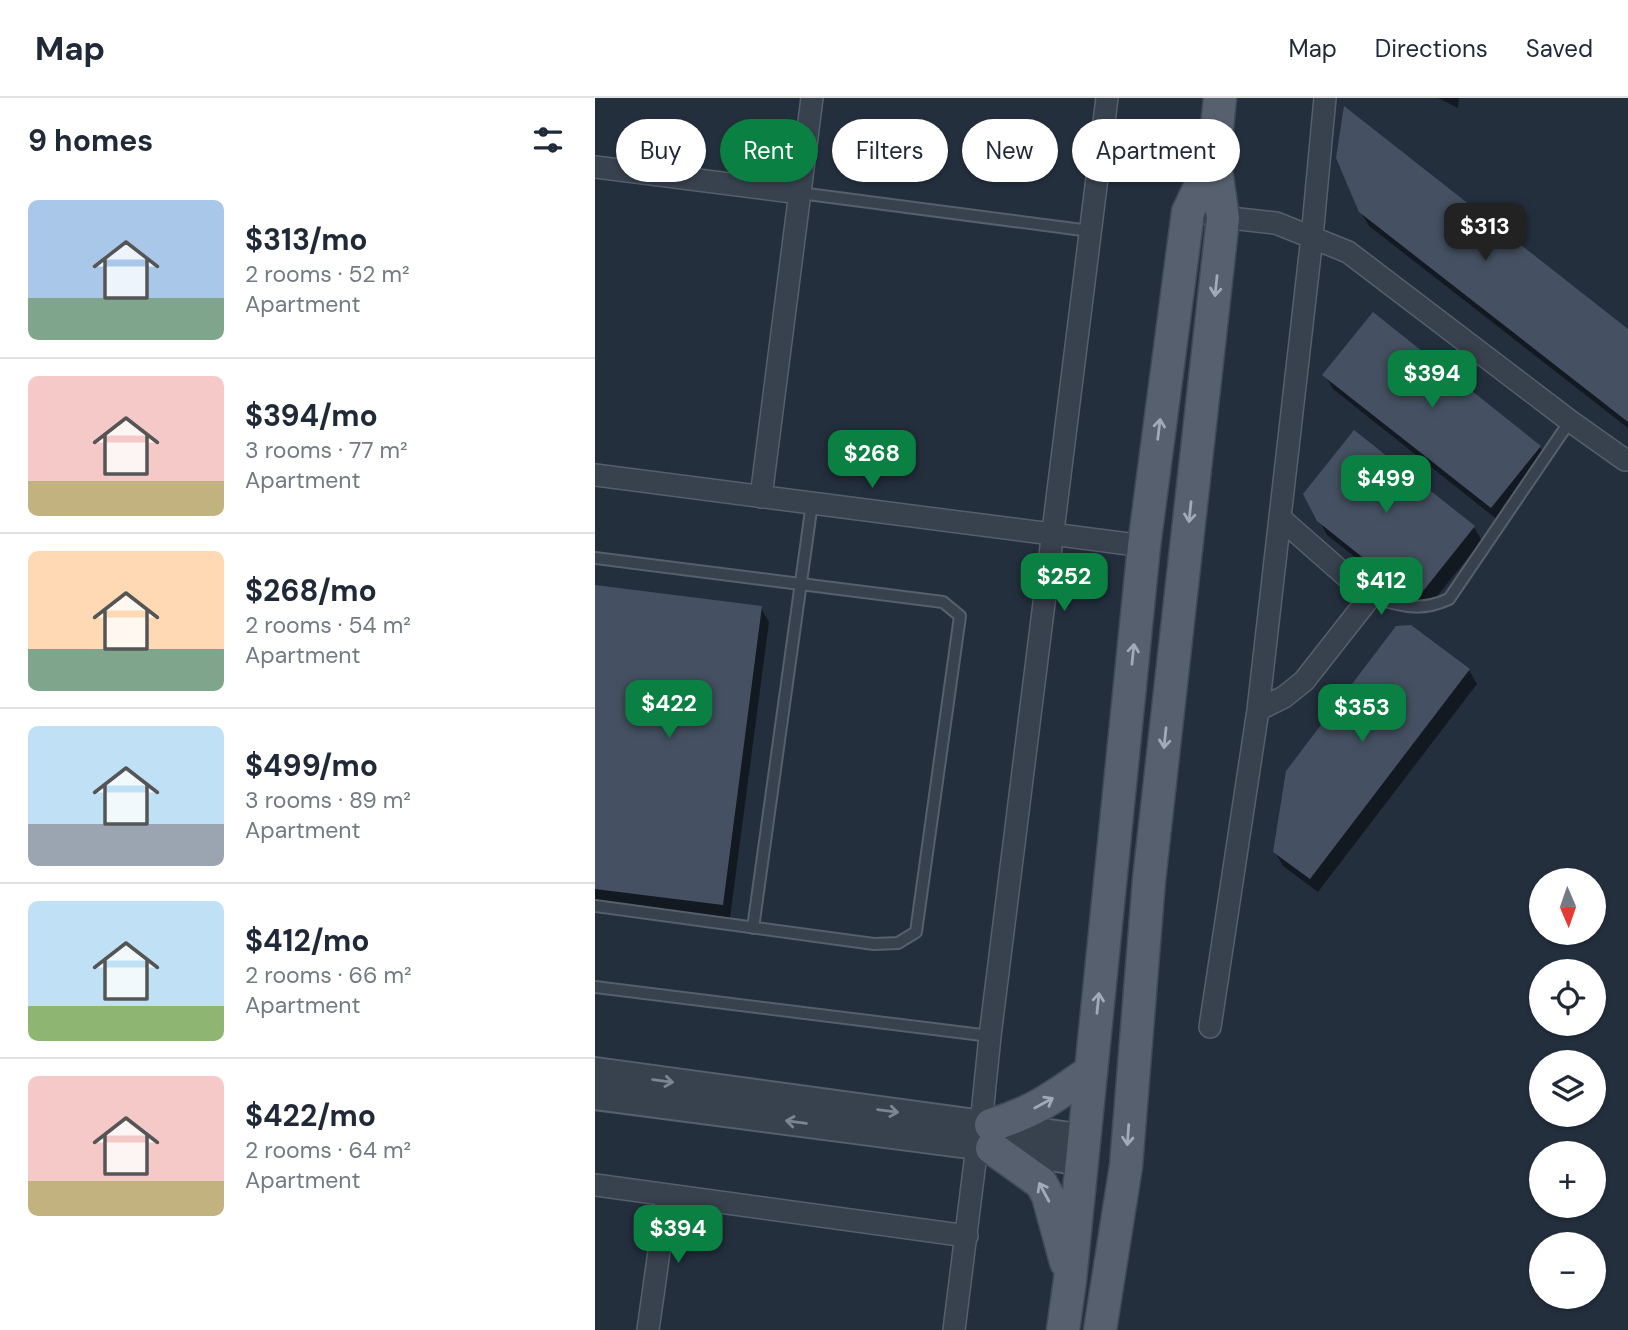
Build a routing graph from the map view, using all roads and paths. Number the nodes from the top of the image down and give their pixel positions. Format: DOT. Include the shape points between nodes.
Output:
graph roads {
  1 [pos="812,98"];
  2 [pos="1107,98"];
  3 [pos="1220,98"];
  4 [pos="1325,98"];
  5 [pos="1218,119"];
  6 [pos="595,167"];
  7 [pos="1202,182"];
  8 [pos="1218,182"];
  9 [pos="800,194"];
  10 [pos="1188,212"];
  11 [pos="1223,218"];
  12 [pos="1090,231"];
  13 [pos="1312,237"];
  14 [pos="1570,421"];
  15 [pos="1625,460"];
  16 [pos="595,475"];
  17 [pos="761,497"];
  18 [pos="812,503"];
  19 [pos="1280,518"];
  20 [pos="1053,534"];
  21 [pos="1144,546"];
  22 [pos="595,558"];
  23 [pos="801,584"];
  24 [pos="1370,597"];
  25 [pos="1258,710"];
  26 [pos="1149,880"];
  27 [pos="595,906"];
  28 [pos="753,928"];
  29 [pos="595,987"];
  30 [pos="1210,1027"];
  31 [pos="990,1036"];
  32 [pos="595,1071"];
  33 [pos="1091,1071"];
  34 [pos="595,1096"];
  35 [pos="985,1136"];
  36 [pos="1090,1149"];
  37 [pos="595,1185"];
  38 [pos="667,1195"];
  39 [pos="967,1236"];
  40 [pos="1070,1280"];
  41 [pos="648,1330"];
  42 [pos="954,1330"];
  43 [pos="1062,1330"];
  44 [pos="1089,1330"];
  45 [pos="1100,1330"];
  1 -- 9 [label="street"];
  2 -- 12 [label="street"];
  3 -- 5 [label="main road"];
  4 -- 13 [label="street"];
  6 -- 9 [label="street"];
  7 -- 10 [label="main road"];
  8 -- 11 [label="main road"];
  9 -- 12 [label="lane"];
  9 -- 17 [label="street"];
  10 -- 11 [label="street"];
  21 -- 10 [label="main road, one-way"];
  11 -- 13 [label="street" via="1276,223"];
  11 -- 26 [label="main road, one-way"];
  12 -- 20 [label="street"];
  13 -- 14 [label="street" via="1348,252"];
  13 -- 19 [label="street"];
  14 -- 15 [label="street"];
  14 -- 24 [label="lane" via="1449,599 1423,607"];
  16 -- 17 [label="street"];
  17 -- 18 [label="street"];
  18 -- 20 [label="street"];
  18 -- 23 [label="lane"];
  19 -- 24 [label="street"];
  19 -- 25 [label="street"];
  20 -- 21 [label="street"];
  20 -- 31 [label="street"];
  33 -- 21 [label="main road, one-way"];
  22 -- 23 [label="lane"];
  23 -- 28 [label="lane"];
  23 -- 28 [label="lane" via="943,602 960,616 918,918 916,932 898,943"];
  24 -- 25 [label="street" via="1304,681"];
  25 -- 30 [label="street"];
  26 -- 36 [label="main road" via="1127,973 1114,1077"];
  26 -- 45 [label="main road, one-way" via="1126,1166"];
  27 -- 28 [label="lane"];
  29 -- 31 [label="lane"];
  31 -- 35 [label="street"];
  32 -- 35 [label="street, one-way"];
  35 -- 33 [label="main road, one-way" via="1046,1103"];
  33 -- 36 [label="main road"];
  35 -- 34 [label="street, one-way"];
  35 -- 36 [label="street"];
  35 -- 39 [label="street"];
  40 -- 35 [label="main road, one-way" via="1041,1183"];
  36 -- 40 [label="main road"];
  36 -- 44 [label="main road"];
  37 -- 38 [label="street"];
  38 -- 39 [label="street"];
  38 -- 41 [label="street"];
  39 -- 42 [label="street"];
  40 -- 43 [label="main road"];
}
